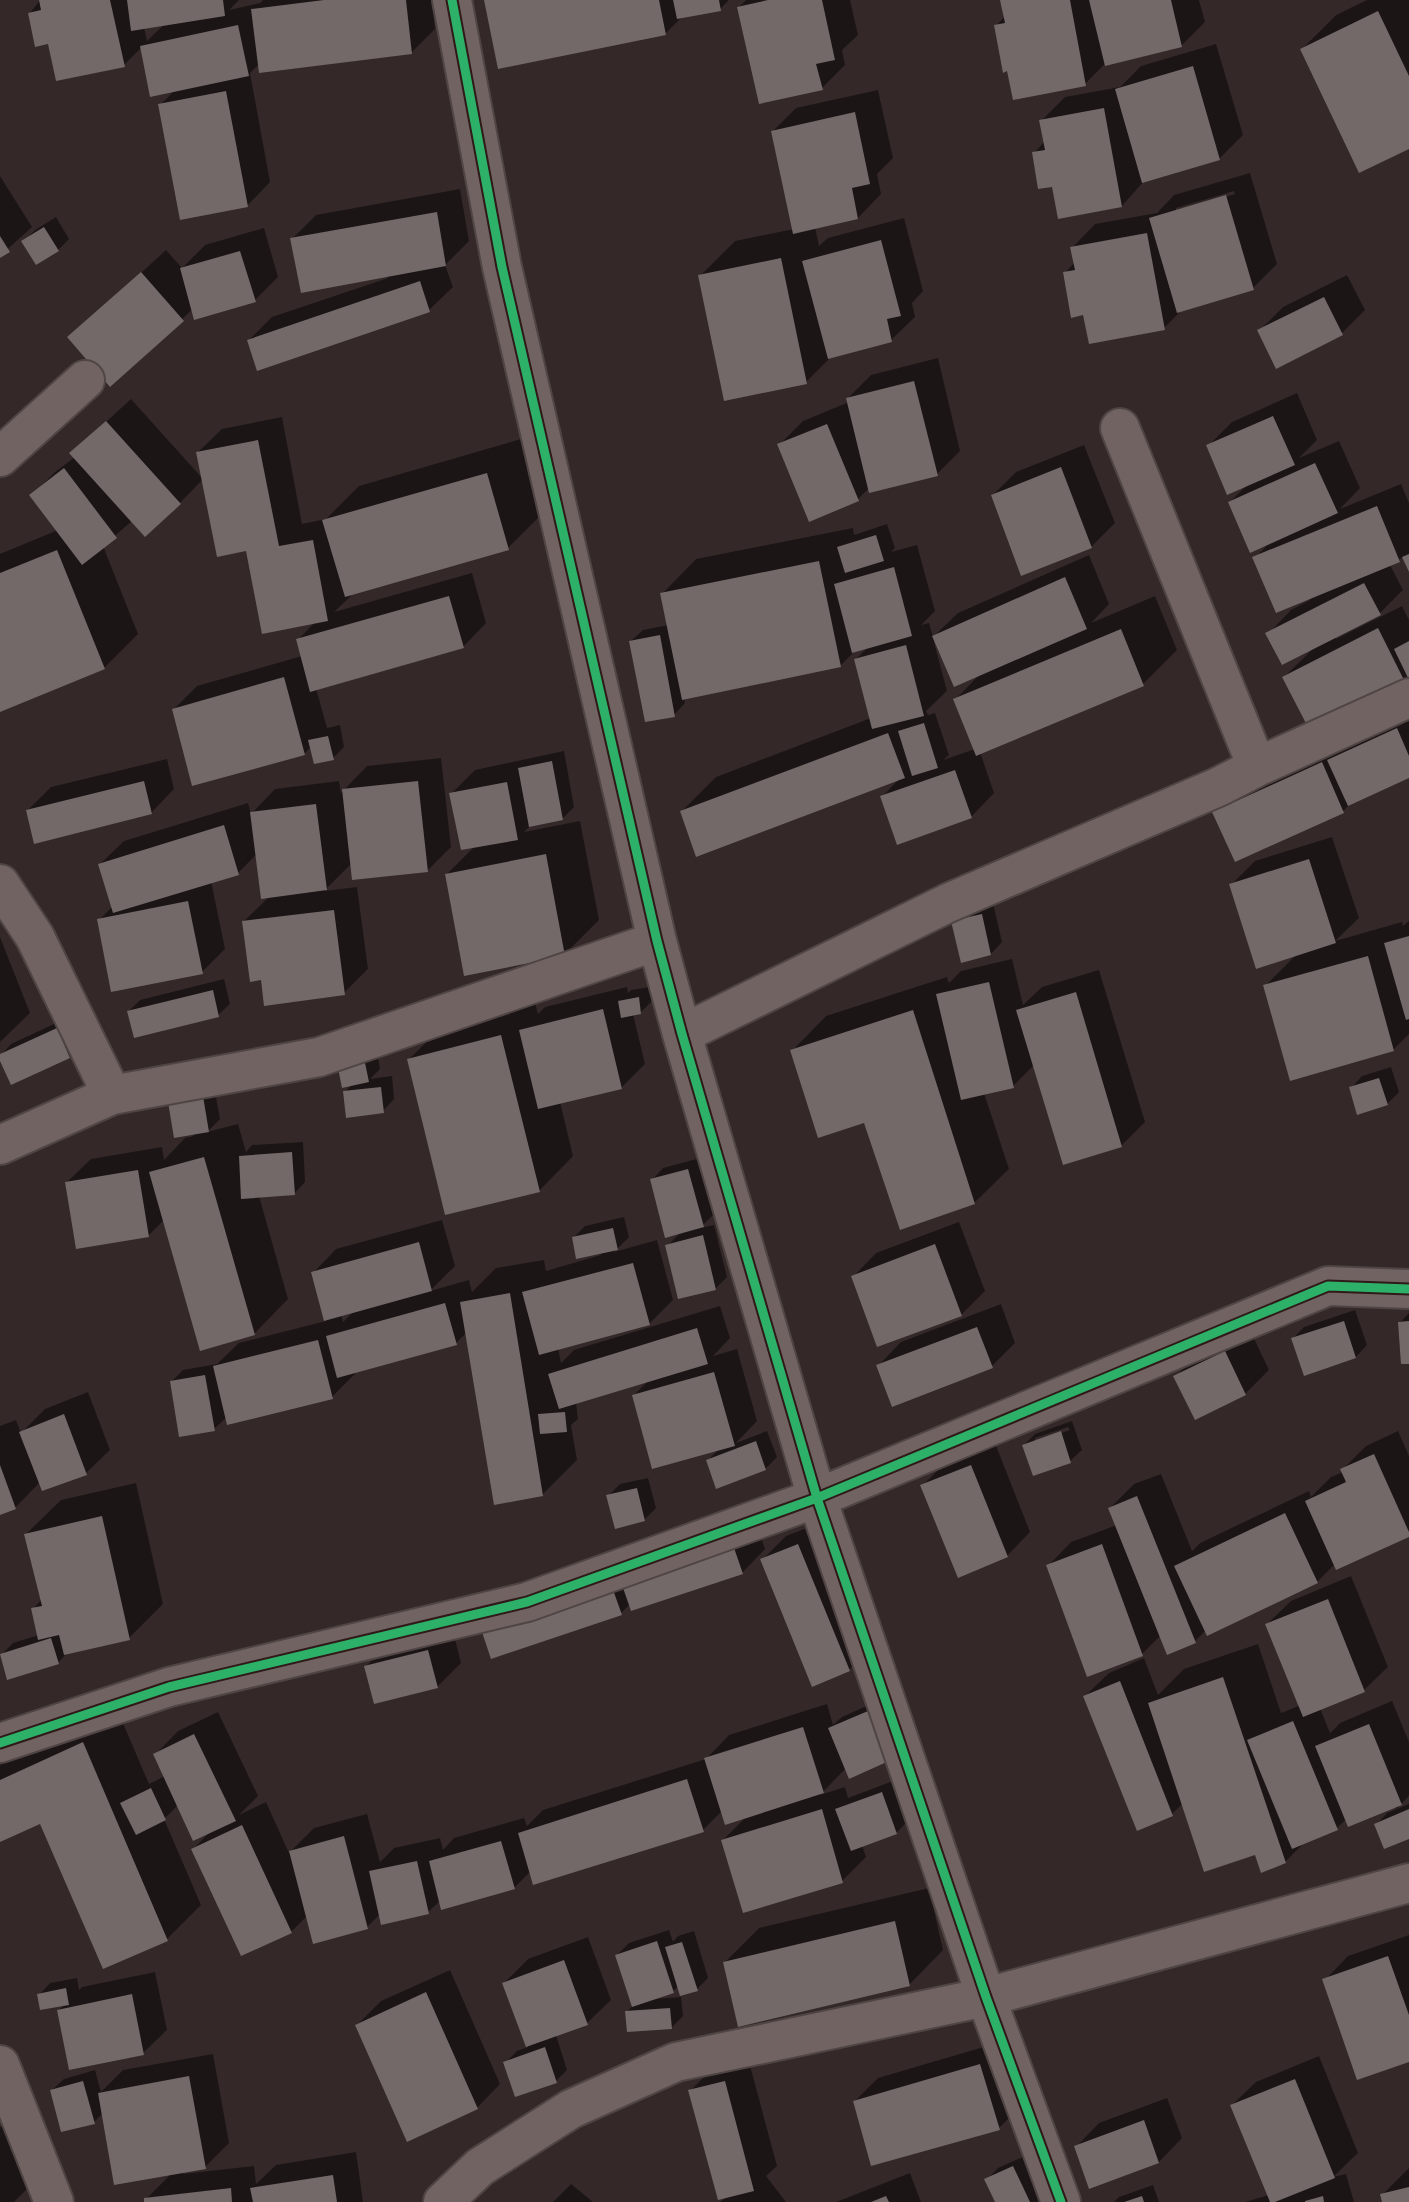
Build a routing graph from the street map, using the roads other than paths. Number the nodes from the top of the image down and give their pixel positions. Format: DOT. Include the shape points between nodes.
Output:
graph roads {
  1 [pos="452,0"];
  2 [pos="85,380"];
  3 [pos="1121,428"];
  4 [pos="0,457"];
  5 [pos="1409,698"];
  6 [pos="1257,766"];
  7 [pos="0,884"];
  8 [pos="657,941"];
  9 [pos="682,1034"];
  10 [pos="112,1096"];
  11 [pos="0,1145"];
  12 [pos="1409,1289"];
  13 [pos="817,1497"];
  14 [pos="0,1742"];
  15 [pos="1409,1883"];
  16 [pos="986,1997"];
  17 [pos="0,2065"];
  18 [pos="54,2202"];
  19 [pos="443,2202"];
  20 [pos="1061,2202"];
  1 -- 8 [label="street" via="502,267"];
  2 -- 4 [label="street"];
  3 -- 6 [label="street"];
  5 -- 6 [label="street"];
  6 -- 9 [label="street" via="948,903"];
  7 -- 10 [label="street" via="35,937"];
  8 -- 9 [label="street"];
  8 -- 10 [label="street" via="319,1057"];
  9 -- 13 [label="street"];
  10 -- 11 [label="street"];
  12 -- 13 [label="street" via="1328,1286"];
  13 -- 14 [label="street" via="527,1602 169,1687"];
  13 -- 16 [label="street"];
  15 -- 16 [label="street"];
  16 -- 19 [label="street" via="676,2062 571,2109 480,2167"];
  16 -- 20 [label="street"];
  17 -- 18 [label="street"];
}
